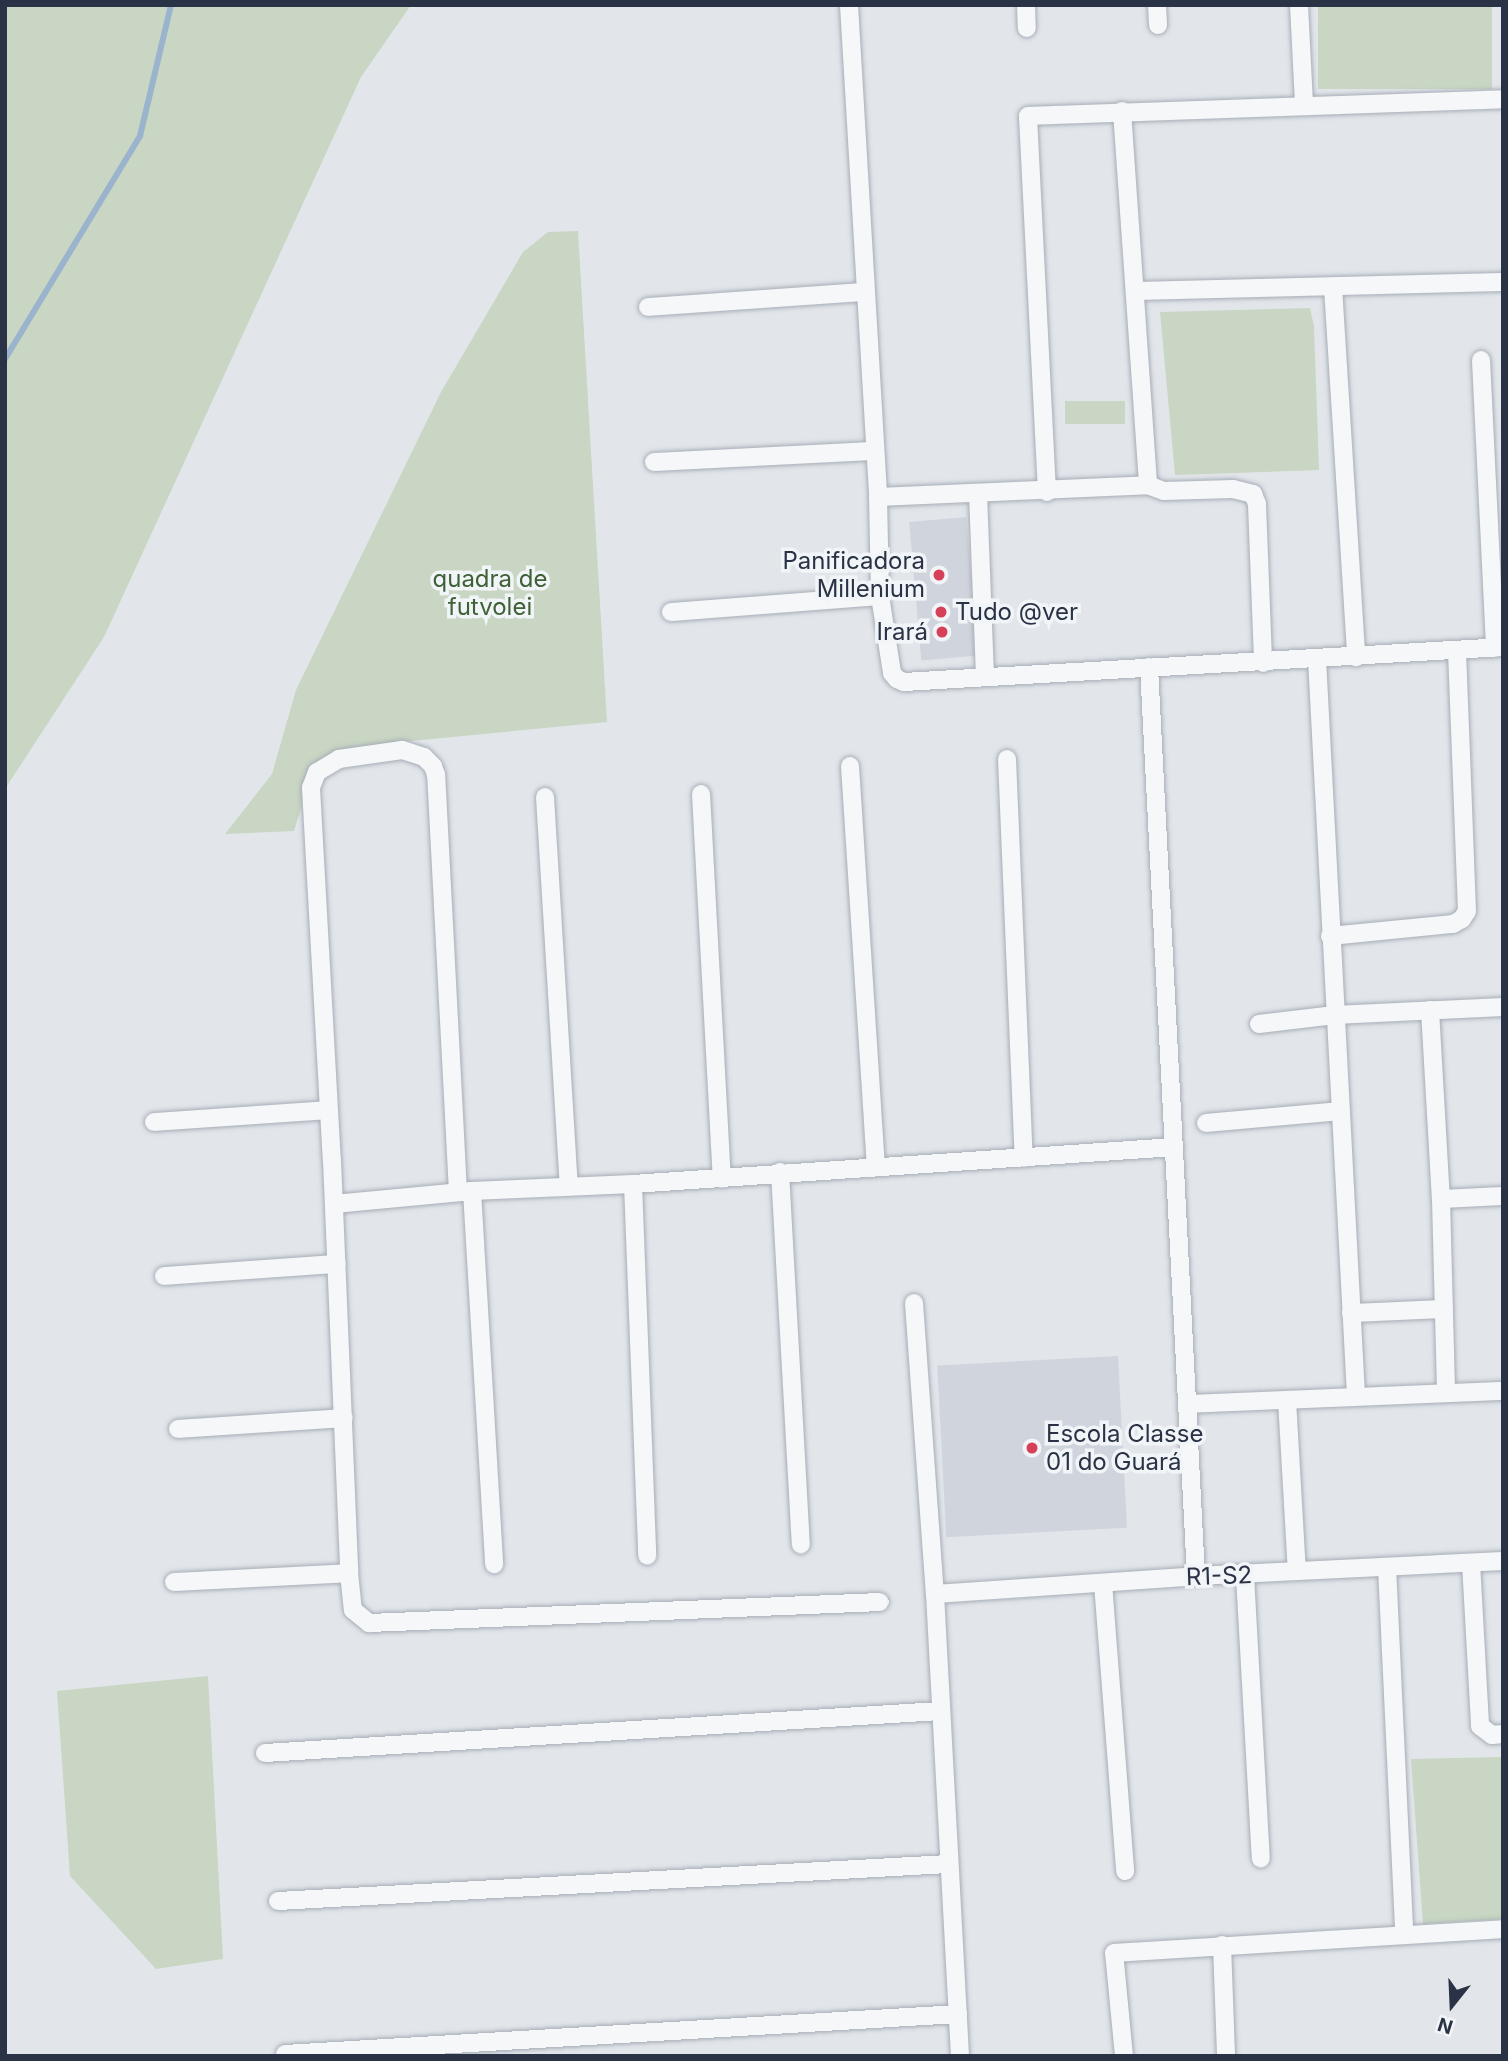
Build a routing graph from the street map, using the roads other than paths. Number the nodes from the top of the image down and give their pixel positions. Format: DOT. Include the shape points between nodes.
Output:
graph roads {
  1 [pos="849,5"];
  2 [pos="1026,5"];
  3 [pos="1157,5"];
  4 [pos="1299,5"];
  5 [pos="1158,25"];
  6 [pos="1027,29"];
  7 [pos="1503,99"];
  8 [pos="1304,104"];
  9 [pos="1122,111"];
  10 [pos="1503,282"];
  11 [pos="1332,286"];
  12 [pos="1135,291"];
  13 [pos="864,292"];
  14 [pos="648,307"];
  15 [pos="1481,360"];
  16 [pos="873,451"];
  17 [pos="654,462"];
  18 [pos="1148,485"];
  19 [pos="1047,492"];
  20 [pos="978,494"];
  21 [pos="878,497"];
  22 [pos="880,596"];
  23 [pos="671,612"];
  24 [pos="1499,648"];
  25 [pos="1457,650"];
  26 [pos="1356,657"];
  27 [pos="1317,659"];
  28 [pos="1263,663"];
  29 [pos="1149,667"];
  30 [pos="985,676"];
  31 [pos="1007,759"];
  32 [pos="850,766"];
  33 [pos="701,794"];
  34 [pos="545,797"];
  35 [pos="1330,936"];
  36 [pos="1503,1007"];
  37 [pos="1430,1010"];
  38 [pos="1334,1015"];
  39 [pos="1259,1024"];
  40 [pos="328,1110"];
  41 [pos="1340,1111"];
  42 [pos="154,1122"];
  43 [pos="1206,1123"];
  44 [pos="1174,1147"];
  45 [pos="1024,1158"];
  46 [pos="876,1167"];
  47 [pos="780,1172"];
  48 [pos="722,1178"];
  49 [pos="633,1184"];
  50 [pos="569,1186"];
  51 [pos="465,1192"];
  52 [pos="1503,1196"];
  53 [pos="1441,1199"];
  54 [pos="334,1204"];
  55 [pos="337,1264"];
  56 [pos="164,1276"];
  57 [pos="914,1303"];
  58 [pos="1444,1309"];
  59 [pos="1351,1313"];
  60 [pos="1503,1391"];
  61 [pos="1446,1392"];
  62 [pos="1356,1395"];
  63 [pos="1287,1400"];
  64 [pos="1186,1404"];
  65 [pos="344,1419"];
  66 [pos="178,1430"];
  67 [pos="801,1544"];
  68 [pos="647,1556"];
  69 [pos="1503,1561"];
  70 [pos="1471,1563"];
  71 [pos="494,1564"];
  72 [pos="1387,1567"];
  73 [pos="1297,1572"];
  74 [pos="349,1573"];
  75 [pos="1196,1576"];
  76 [pos="1245,1576"];
  77 [pos="174,1581"];
  78 [pos="1103,1583"];
  79 [pos="935,1594"];
  80 [pos="880,1602"];
  81 [pos="942,1711"];
  82 [pos="1503,1734"];
  83 [pos="265,1753"];
  84 [pos="1261,1859"];
  85 [pos="949,1864"];
  86 [pos="1125,1871"];
  87 [pos="278,1901"];
  88 [pos="1503,1929"];
  89 [pos="1404,1934"];
  90 [pos="1222,1945"];
  91 [pos="958,2014"];
  92 [pos="285,2054"];
  93 [pos="960,2056"];
  94 [pos="1124,2056"];
  95 [pos="1226,2056"];
  1 -- 13 [label="street"];
  2 -- 6 [label="street"];
  3 -- 5 [label="street"];
  4 -- 8 [label="street"];
  7 -- 8 [label="street"];
  8 -- 9 [label="street"];
  9 -- 12 [label="street"];
  9 -- 19 [label="street" via="1028,116"];
  10 -- 11 [label="street"];
  11 -- 12 [label="street"];
  11 -- 26 [label="street"];
  12 -- 18 [label="street"];
  13 -- 14 [label="street"];
  13 -- 16 [label="street"];
  15 -- 24 [label="street"];
  16 -- 17 [label="street"];
  16 -- 21 [label="street"];
  18 -- 19 [label="street"];
  18 -- 28 [label="street" via="1164,491 1233,489 1253,494"];
  19 -- 20 [label="street"];
  20 -- 21 [label="street"];
  20 -- 30 [label="street"];
  21 -- 22 [label="street"];
  22 -- 23 [label="street"];
  22 -- 30 [label="street" via="892,673 897,679"];
  24 -- 25 [label="street"];
  25 -- 26 [label="street"];
  25 -- 35 [label="street" via="1466,911 1452,924"];
  26 -- 27 [label="street"];
  27 -- 28 [label="street"];
  27 -- 35 [label="street"];
  28 -- 29 [label="street"];
  29 -- 30 [label="street"];
  29 -- 44 [label="street"];
  31 -- 45 [label="street"];
  32 -- 46 [label="street"];
  33 -- 48 [label="street"];
  34 -- 50 [label="street"];
  35 -- 38 [label="street"];
  36 -- 37 [label="street"];
  37 -- 38 [label="street"];
  37 -- 53 [label="street"];
  38 -- 39 [label="street"];
  38 -- 41 [label="street"];
  40 -- 42 [label="street"];
  40 -- 51 [label="street" via="311,788 317,772 339,759 383,751 412,752 433,766 436,775"];
  40 -- 54 [label="street"];
  41 -- 43 [label="street"];
  41 -- 59 [label="street"];
  44 -- 45 [label="street"];
  44 -- 64 [label="street"];
  45 -- 46 [label="street"];
  46 -- 47 [label="street"];
  47 -- 48 [label="street"];
  47 -- 67 [label="street"];
  48 -- 49 [label="street"];
  49 -- 50 [label="street"];
  49 -- 68 [label="street"];
  50 -- 51 [label="street"];
  51 -- 54 [label="street"];
  51 -- 71 [label="street"];
  52 -- 53 [label="street"];
  53 -- 58 [label="street"];
  54 -- 55 [label="street"];
  55 -- 56 [label="street"];
  55 -- 65 [label="street"];
  57 -- 79 [label="street"];
  58 -- 59 [label="street"];
  58 -- 61 [label="street"];
  59 -- 62 [label="street"];
  60 -- 61 [label="street"];
  61 -- 62 [label="street"];
  62 -- 63 [label="street"];
  63 -- 64 [label="street"];
  63 -- 73 [label="street"];
  64 -- 75 [label="street"];
  65 -- 66 [label="street"];
  65 -- 74 [label="street"];
  69 -- 70 [label="street, R1-S2"];
  70 -- 72 [label="street, R1-S2"];
  70 -- 82 [label="street" via="1480,1726 1492,1735"];
  72 -- 73 [label="street, R1-S2"];
  72 -- 89 [label="street"];
  73 -- 76 [label="street, R1-S2"];
  74 -- 77 [label="street"];
  74 -- 80 [label="street" via="353,1610 369,1623"];
  75 -- 76 [label="street, R1-S2"];
  75 -- 78 [label="street, R1-S2"];
  76 -- 84 [label="street"];
  78 -- 79 [label="street, R1-S2"];
  78 -- 86 [label="street"];
  79 -- 81 [label="street"];
  81 -- 83 [label="street"];
  81 -- 85 [label="street"];
  85 -- 87 [label="street"];
  85 -- 91 [label="street"];
  88 -- 89 [label="street"];
  89 -- 90 [label="street"];
  90 -- 94 [label="street" via="1114,1953"];
  90 -- 95 [label="street"];
  91 -- 92 [label="street"];
  91 -- 93 [label="street"];
}
